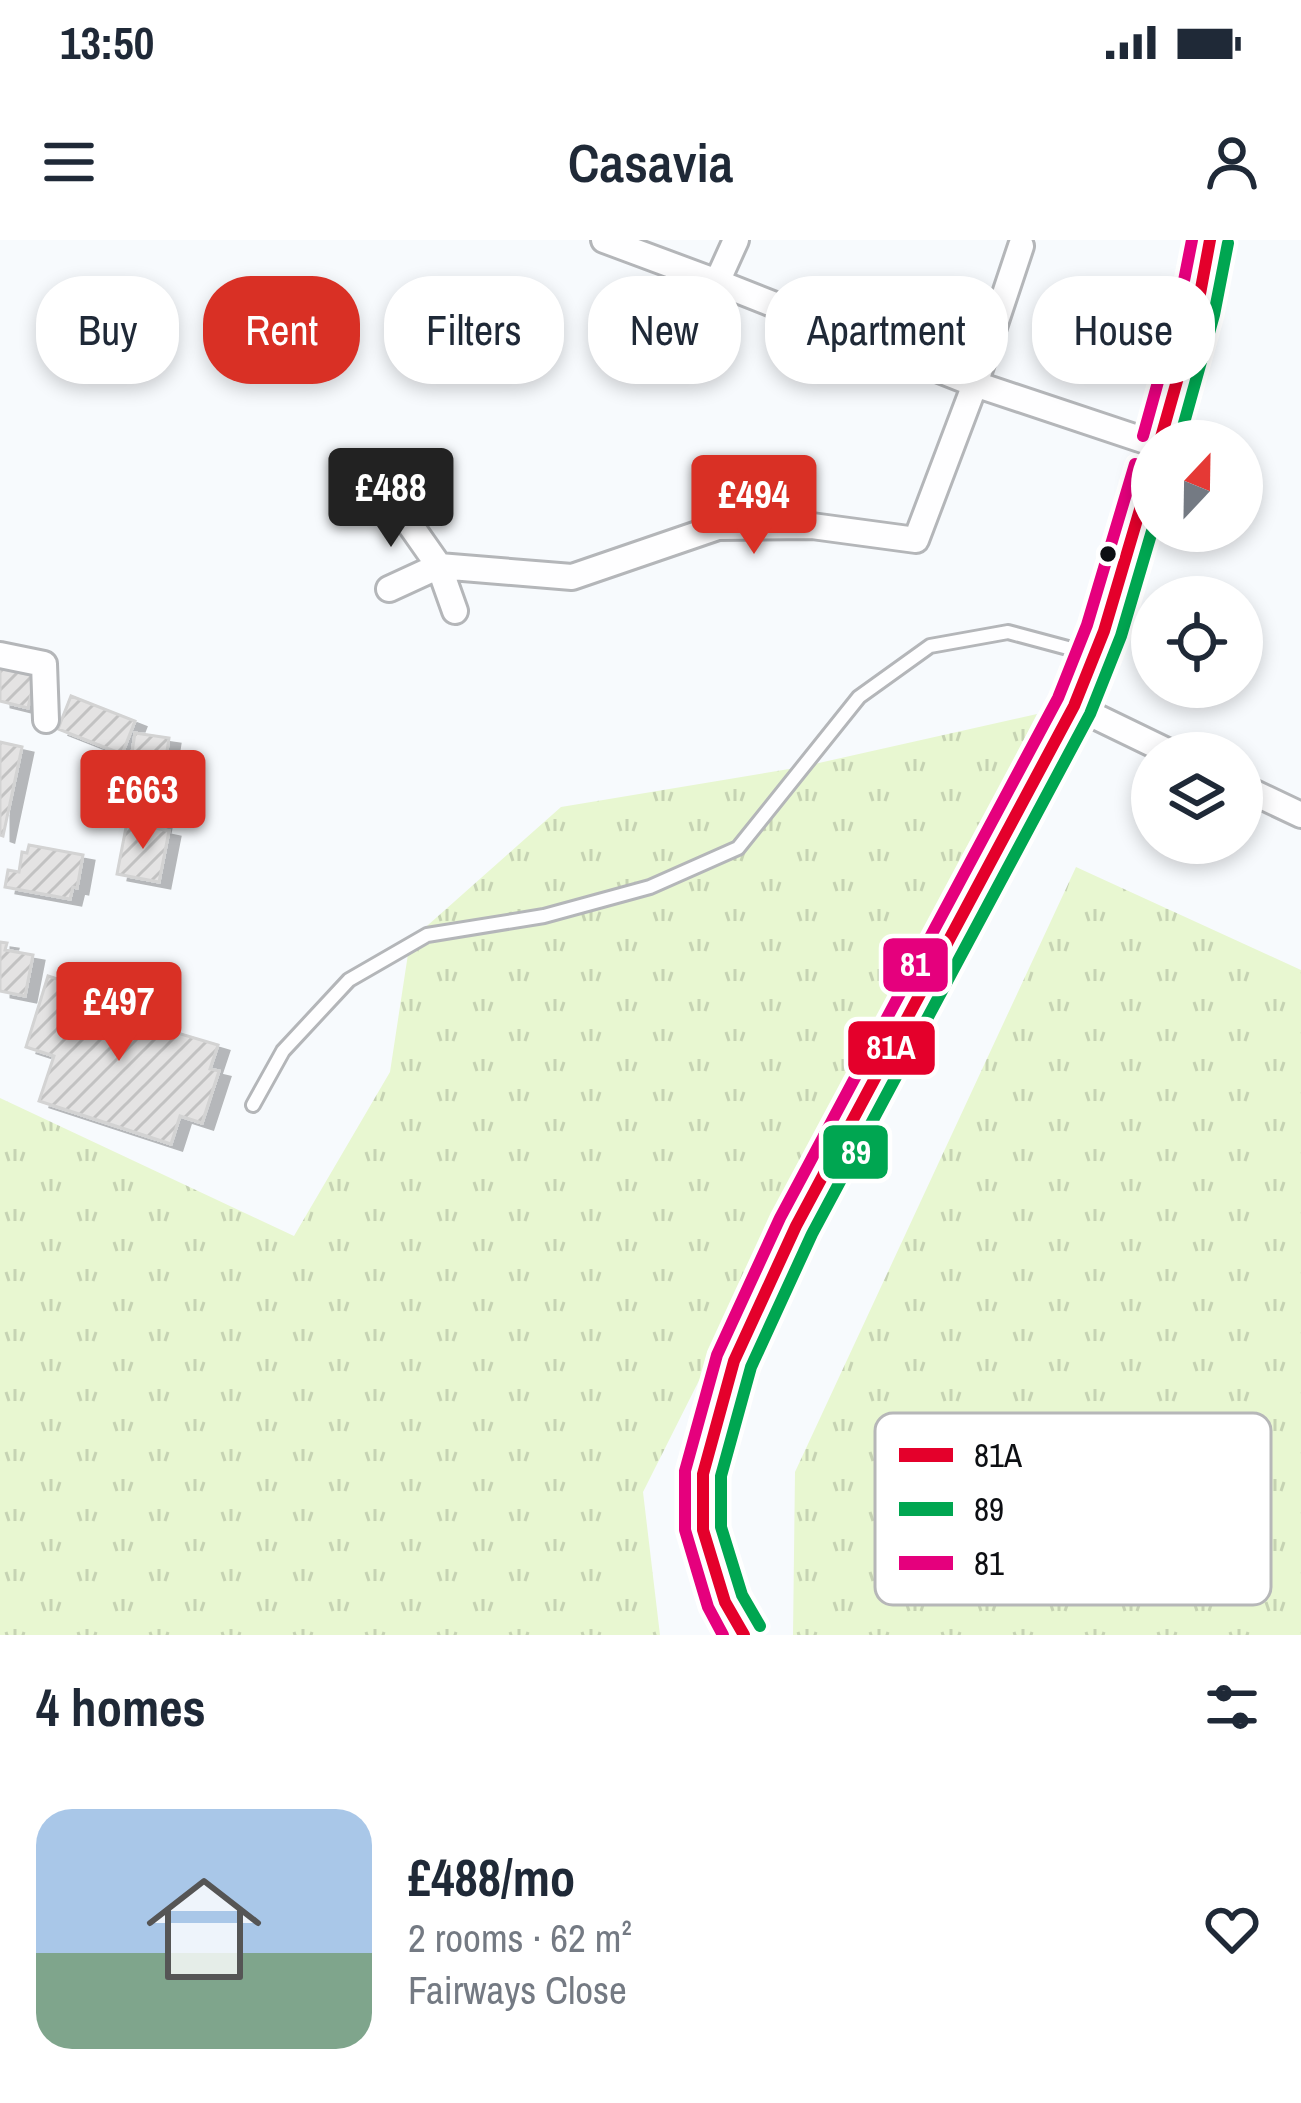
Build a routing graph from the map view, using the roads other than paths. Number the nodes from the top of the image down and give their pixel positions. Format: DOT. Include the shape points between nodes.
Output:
graph roads {
  1 [pos="604,240"];
  2 [pos="736,240"];
  3 [pos="1210,240"];
  4 [pos="1021,246"];
  5 [pos="701,276"];
  6 [pos="720,276"];
  7 [pos="1008,285"];
  8 [pos="975,384"];
  9 [pos="1163,420"];
  10 [pos="1131,434"];
  11 [pos="392,499"];
  12 [pos="1131,539"];
  13 [pos="439,566"];
  14 [pos="389,589"];
  15 [pos="455,611"];
  16 [pos="0,655"];
  17 [pos="1095,656"];
  18 [pos="1074,706"];
  19 [pos="46,720"];
  20 [pos="1131,733"];
  21 [pos="1263,797"];
  22 [pos="1301,815"];
  23 [pos="253,1105"];
  24 [pos="744,1635"];
  1 -- 5 [label="street"];
  2 -- 6 [label="street"];
  3 -- 9 [label="street" via="1198,310"];
  4 -- 7 [label="street"];
  8 -- 10 [label="street"];
  8 -- 13 [label="street" via="916,540 812,526 718,527 572,577"];
  11 -- 13 [label="street"];
  12 -- 17 [label="street"];
  13 -- 14 [label="street"];
  13 -- 15 [label="street"];
  16 -- 19 [label="street" via="44,664"];
  17 -- 18 [label="street"];
  17 -- 23 [label="lane" via="1008,632 930,646 859,697 738,848 650,887 544,916 427,935 349,980 284,1051"];
  18 -- 20 [label="street"];
  18 -- 24 [label="street" via="796,1226 734,1360 703,1474 703,1530 724,1602"];
  21 -- 22 [label="street"];
}
